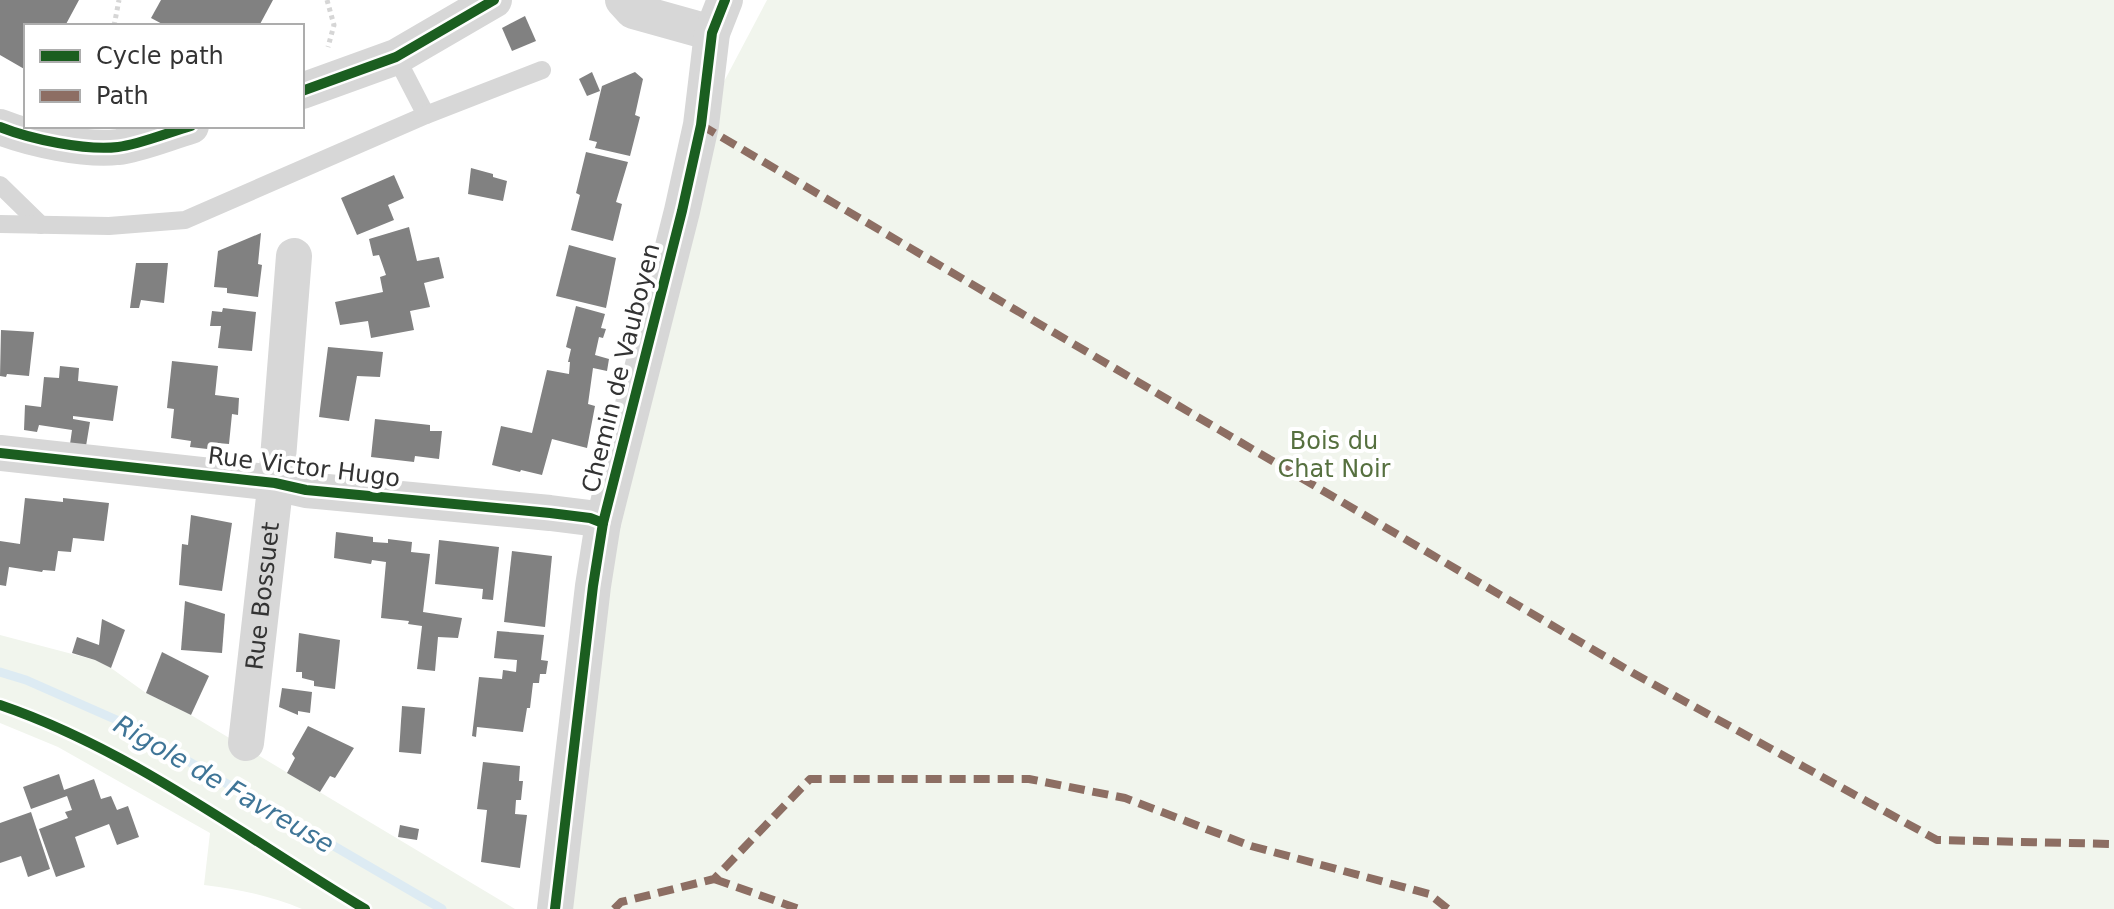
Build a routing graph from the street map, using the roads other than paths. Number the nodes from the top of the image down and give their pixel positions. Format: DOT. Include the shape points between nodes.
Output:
graph roads {
  1 [pos="494,0"];
  2 [pos="623,0"];
  3 [pos="718,16"];
  4 [pos="396,57"];
  5 [pos="542,70"];
  6 [pos="304,90"];
  7 [pos="426,115"];
  8 [pos="0,127"];
  9 [pos="184,128"];
  10 [pos="0,185"];
  11 [pos="0,224"];
  12 [pos="41,225"];
  13 [pos="294,256"];
  14 [pos="0,453"];
  15 [pos="275,483"];
  16 [pos="603,523"];
  17 [pos="246,743"];
  18 [pos="555,909"];
  1 -- 4 [label="street"];
  2 -- 3 [label="street" via="633,11"];
  3 -- 16 [label="street, Chemin de Vauboyen" via="682,211"];
  4 -- 6 [label="street"];
  4 -- 7 [label="lane"];
  5 -- 7 [label="lane"];
  7 -- 12 [label="lane" via="185,220"];
  8 -- 9 [label="street" via="78,146 118,147"];
  10 -- 12 [label="lane"];
  11 -- 12 [label="lane"];
  13 -- 15 [label="street, Rue Bossuet"];
  14 -- 15 [label="street, Rue Victor Hugo"];
  15 -- 16 [label="street, Rue Victor Hugo"];
  15 -- 17 [label="street, Rue Bossuet"];
  16 -- 18 [label="street, Chemin de Vauboyen"];
}
